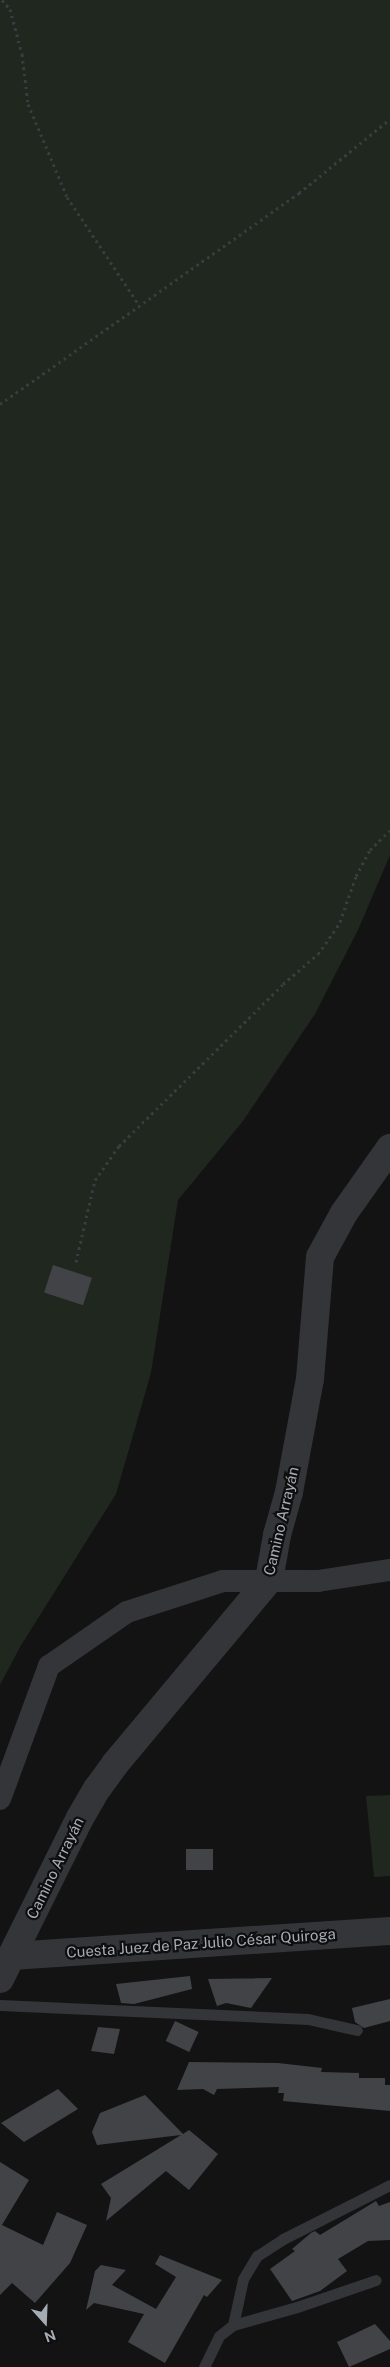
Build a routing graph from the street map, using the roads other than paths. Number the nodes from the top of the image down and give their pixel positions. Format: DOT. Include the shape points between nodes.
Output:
graph roads {
  1 [pos="390,1148"];
  2 [pos="390,1570"];
  3 [pos="269,1580"];
  4 [pos="0,1799"];
  5 [pos="390,1931"];
  6 [pos="6,1968"];
  7 [pos="0,2005"];
  8 [pos="357,2030"];
  9 [pos="390,2185"];
  10 [pos="376,2280"];
  11 [pos="233,2325"];
  12 [pos="204,2367"];
  1 -- 3 [label="street, Camino Arrayán" via="344,1213 320,1257 310,1380 290,1492 277,1535"];
  2 -- 3 [label="street" via="318,1581"];
  3 -- 4 [label="street" via="223,1581 127,1612 49,1666"];
  3 -- 6 [label="street, Camino Arrayán" via="97,1789"];
  5 -- 6 [label="street, Cuesta Juez de Paz Julio César Quiroga"];
  7 -- 8 [label="lane" via="308,2019"];
  9 -- 11 [label="lane" via="283,2239 257,2256 243,2279"];
  10 -- 11 [label="lane"];
  11 -- 12 [label="lane" via="219,2336"];
}
